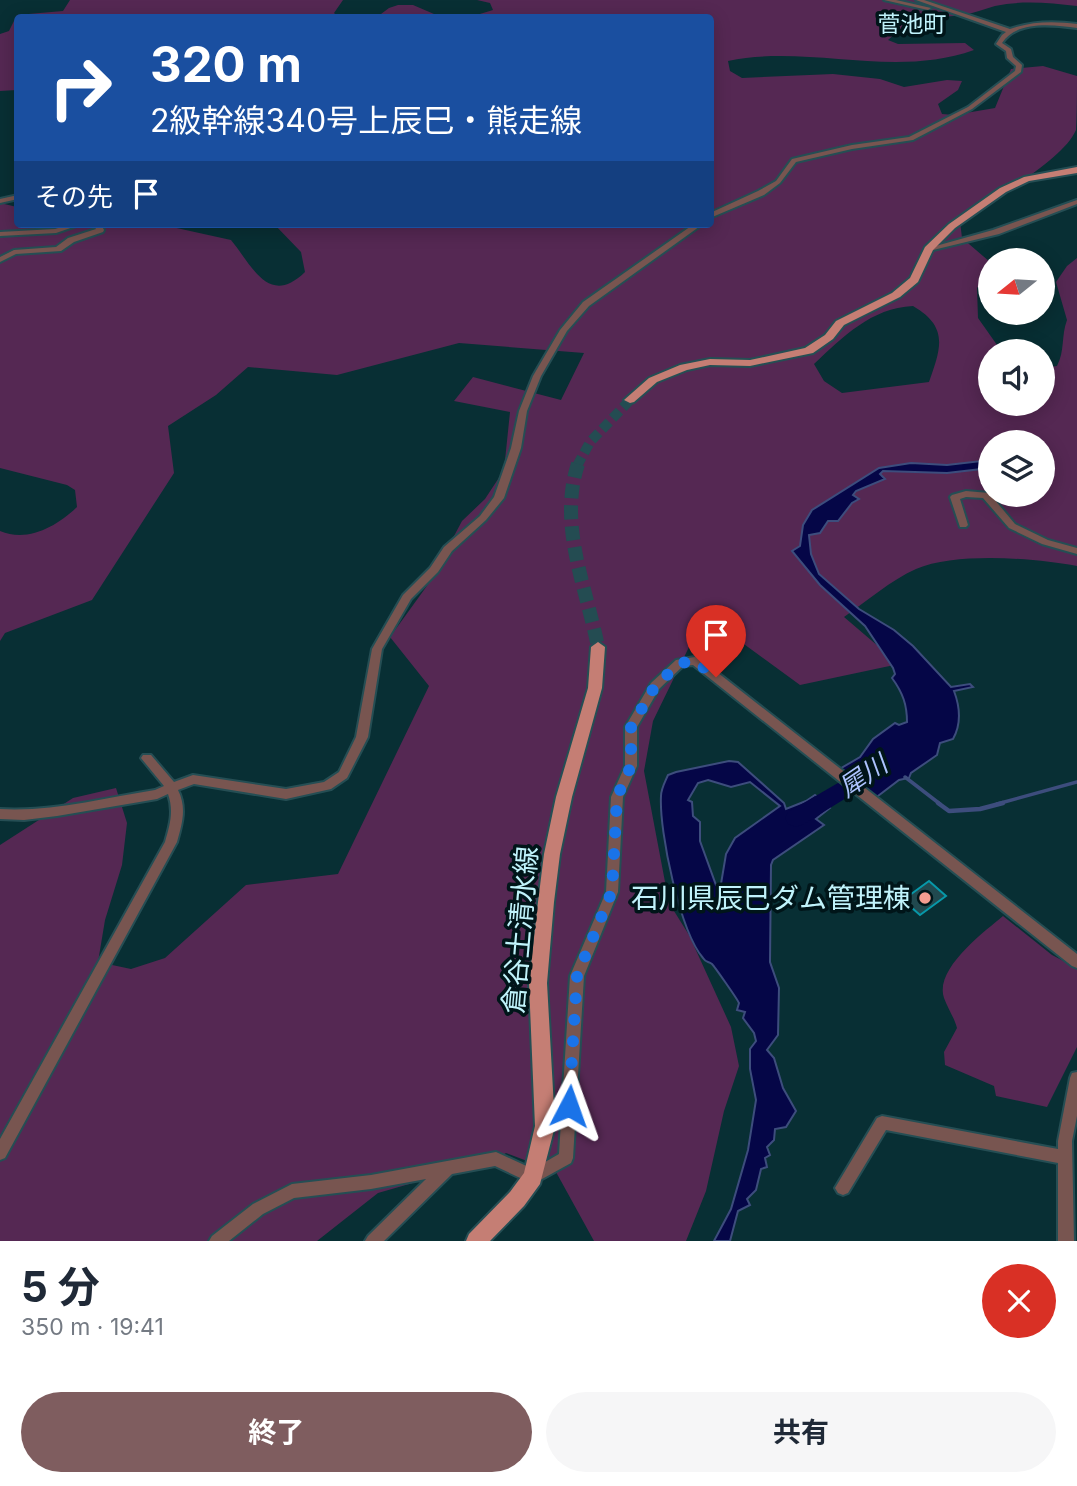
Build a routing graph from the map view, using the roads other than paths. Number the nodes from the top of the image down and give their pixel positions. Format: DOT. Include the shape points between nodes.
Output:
graph roads {
  1 [pos="887,0"];
  2 [pos="919,0"];
  3 [pos="938,7"];
  4 [pos="1077,26"];
  5 [pos="1009,31"];
  6 [pos="1077,170"];
  7 [pos="1077,202"];
  8 [pos="714,214"];
  9 [pos="62,228"];
  10 [pos="99,228"];
  11 [pos="693,228"];
  12 [pos="0,234"];
  13 [pos="929,249"];
  14 [pos="0,260"];
  15 [pos="630,400"];
  16 [pos="963,525"];
  17 [pos="1077,551"];
  18 [pos="598,647"];
  19 [pos="147,758"];
  20 [pos="173,787"];
  21 [pos="0,814"];
  22 [pos="1077,962"];
  23 [pos="1077,1078"];
  24 [pos="0,1153"];
  25 [pos="1065,1157"];
  26 [pos="448,1168"];
  27 [pos="533,1178"];
  28 [pos="843,1188"];
  29 [pos="217,1241"];
  30 [pos="373,1241"];
  31 [pos="476,1241"];
  32 [pos="1066,1241"];
  1 -- 3 [label="street"];
  2 -- 3 [label="street"];
  3 -- 5 [label="street"];
  4 -- 5 [label="street" via="1056,23"];
  5 -- 8 [label="street" via="999,44 1009,50 1010,58 1019,65 1018,72 970,108 911,139 794,160 778,182"];
  6 -- 13 [label="main road" via="1027,179 1003,190 952,226"];
  7 -- 13 [label="street" via="996,232"];
  9 -- 12 [label="street" via="38,234"];
  10 -- 14 [label="street" via="58,248 13,253"];
  11 -- 20 [label="street" via="586,304 564,330 523,411 499,498 407,597 377,649 362,737 344,775 327,786 286,794 193,779"];
  13 -- 15 [label="main road" via="915,281 840,323 809,351 750,363 684,367 653,380"];
  16 -- 17 [label="street" via="955,497 986,495 1012,526"];
  18 -- 27 [label="main road, 倉谷土清水線" via="595,688 564,797 549,878 538,983 545,1126"];
  19 -- 20 [label="street"];
  20 -- 21 [label="street" via="157,794 57,811"];
  20 -- 24 [label="street" via="180,806 171,842"];
  22 -- 27 [label="street" via="695,661 680,663 655,686 631,727 631,766 617,797 612,891 577,976 566,1158"];
  23 -- 25 [label="street"];
  25 -- 28 [label="street" via="882,1123"];
  25 -- 32 [label="street"];
  26 -- 27 [label="street" via="496,1159"];
  26 -- 29 [label="street" via="292,1191 258,1209"];
  26 -- 30 [label="street"];
  27 -- 31 [label="main road, 倉谷土清水線"];
}
